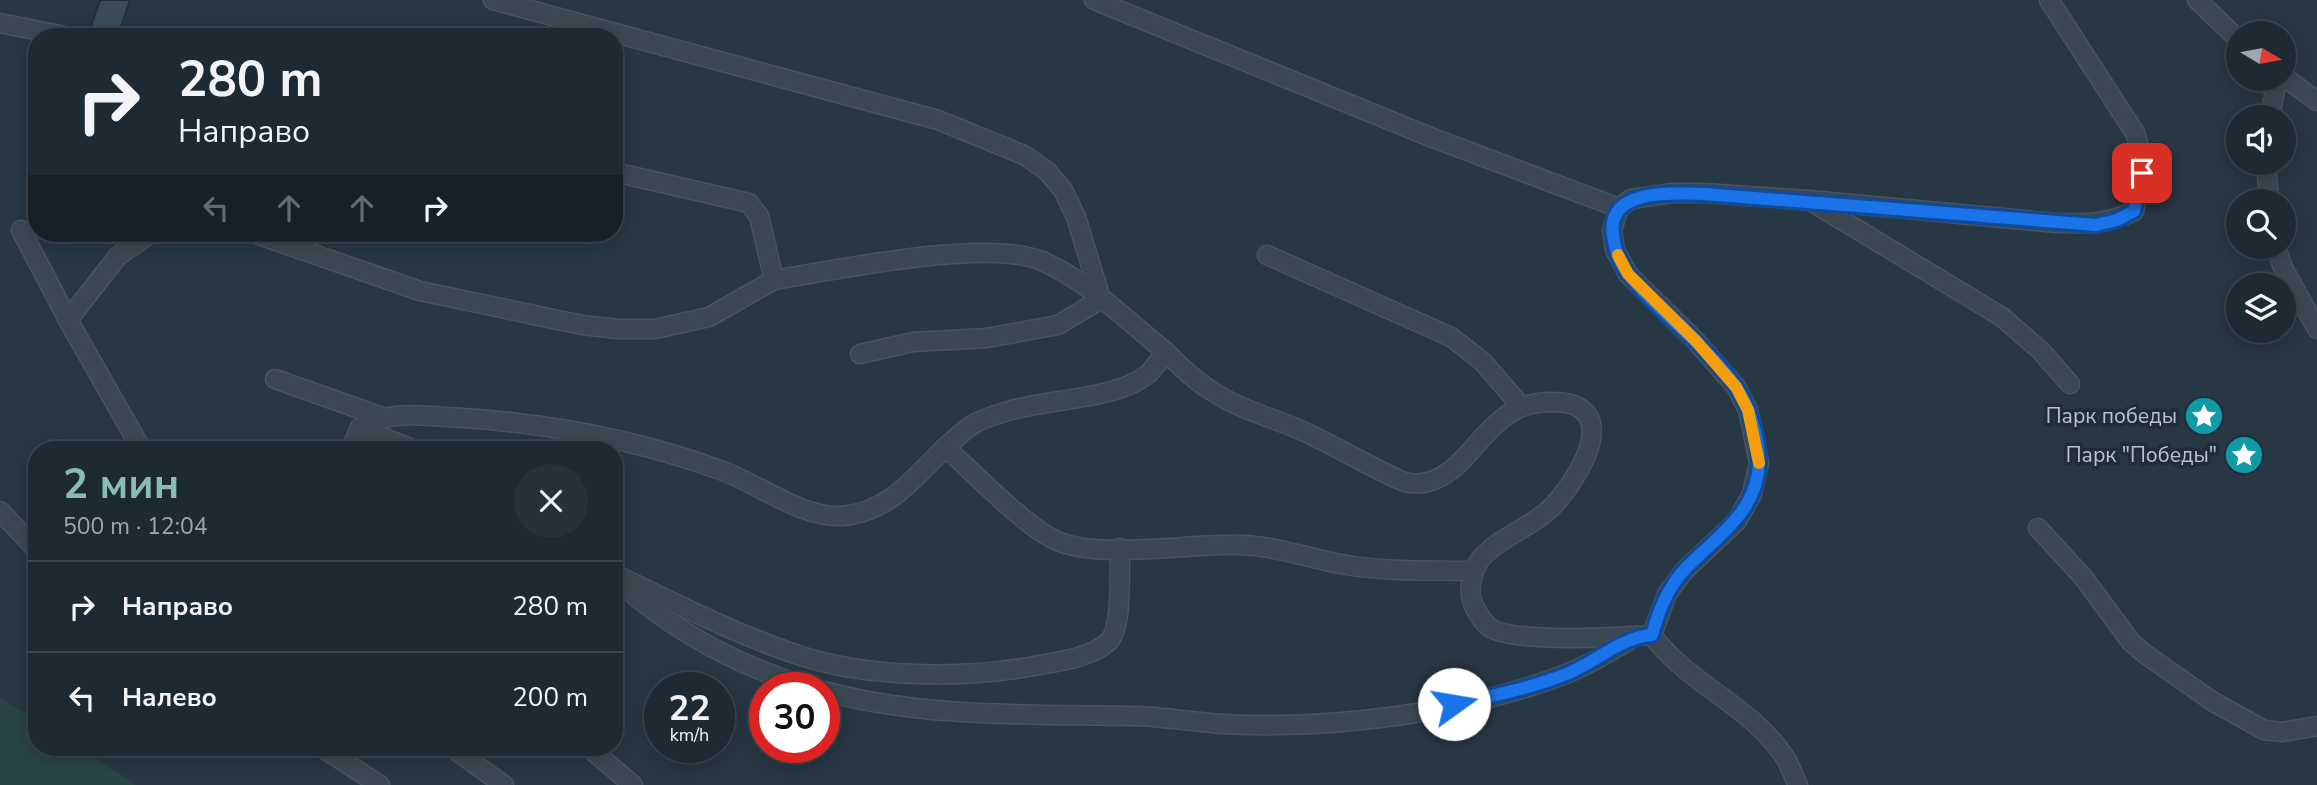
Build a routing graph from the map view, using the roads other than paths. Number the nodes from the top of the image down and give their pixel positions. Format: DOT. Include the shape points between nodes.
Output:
graph roads {
  1 [pos="493,0"];
  2 [pos="1094,0"];
  3 [pos="2049,0"];
  4 [pos="2197,0"];
  5 [pos="0,23"];
  6 [pos="597,28"];
  7 [pos="2226,28"];
  8 [pos="28,29"];
  9 [pos="623,35"];
  10 [pos="2296,86"];
  11 [pos="2317,101"];
  12 [pos="623,174"];
  13 [pos="1809,200"];
  14 [pos="1619,208"];
  15 [pos="21,230"];
  16 [pos="138,242"];
  17 [pos="279,242"];
  18 [pos="1267,255"];
  19 [pos="2280,259"];
  20 [pos="774,280"];
  21 [pos="1101,299"];
  22 [pos="68,320"];
  23 [pos="2317,329"];
  24 [pos="1166,352"];
  25 [pos="860,354"];
  26 [pos="275,379"];
  27 [pos="2070,384"];
  28 [pos="1521,406"];
  29 [pos="385,418"];
  30 [pos="360,428"];
  31 [pos="137,441"];
  32 [pos="355,441"];
  33 [pos="392,441"];
  34 [pos="617,441"];
  35 [pos="623,442"];
  36 [pos="945,447"];
  37 [pos="0,511"];
  38 [pos="2038,528"];
  39 [pos="28,541"];
  40 [pos="1120,548"];
  41 [pos="1474,571"];
  42 [pos="623,580"];
  43 [pos="623,584"];
  44 [pos="1644,636"];
  45 [pos="766,672"];
  46 [pos="840,694"];
  47 [pos="2317,726"];
  48 [pos="335,756"];
  49 [pos="464,756"];
  50 [pos="599,756"];
  51 [pos="380,785"];
  52 [pos="504,785"];
  53 [pos="633,785"];
  54 [pos="1798,785"];
  1 -- 6 [label="street"];
  2 -- 14 [label="street"];
  3 -- 13 [label="street" via="2135,133 2142,173 2134,211 2096,225"];
  4 -- 7 [label="street"];
  5 -- 8 [label="street"];
  9 -- 21 [label="street" via="937,120 1024,155 1063,190"];
  10 -- 11 [label="street"];
  12 -- 20 [label="street" via="749,203 759,216"];
  13 -- 14 [label="street" via="1673,193 1632,199"];
  13 -- 27 [label="street" via="2002,317"];
  14 -- 44 [label="street" via="1612,229 1615,250 1628,274 1736,387 1748,410 1759,463 1752,494 1737,521 1685,570"];
  15 -- 22 [label="street"];
  16 -- 22 [label="street" via="118,256"];
  17 -- 20 [label="street" via="420,291 618,329 655,329 699,320"];
  18 -- 28 [label="street" via="1451,337 1482,361"];
  19 -- 23 [label="street"];
  20 -- 21 [label="street" via="914,259 1015,254 1064,272"];
  21 -- 24 [label="street"];
  21 -- 25 [label="street" via="1058,325 987,338 912,342"];
  22 -- 31 [label="street"];
  24 -- 28 [label="street" via="1215,394 1405,482 1425,483 1442,477 1504,416"];
  24 -- 36 [label="street" via="1149,373 1133,383 1004,412 975,423"];
  26 -- 29 [label="street"];
  28 -- 41 [label="street" via="1560,402 1579,407 1593,432 1590,449 1551,508 1482,556"];
  29 -- 30 [label="street"];
  29 -- 34 [label="street" via="485,419"];
  30 -- 32 [label="street"];
  30 -- 33 [label="street"];
  35 -- 36 [label="street" via="727,473 818,515 840,516 889,503"];
  36 -- 40 [label="street" via="1041,532 1081,547"];
  37 -- 39 [label="street"];
  38 -- 47 [label="street" via="2145,654 2212,701 2264,730"];
  40 -- 41 [label="street" via="1240,545 1352,566"];
  40 -- 42 [label="street" via="1116,629 1109,641 1096,650 1049,663 978,672 888,673 800,656"];
  41 -- 44 [label="street" via="1470,594 1475,610 1489,627 1507,634"];
  43 -- 45 [label="street" via="703,643"];
  44 -- 46 [label="street" via="1568,673 1520,689 1405,714 1317,723 1223,724 1149,716 971,713 909,708"];
  44 -- 54 [label="street" via="1752,721 1784,755"];
  48 -- 51 [label="street"];
  49 -- 52 [label="street"];
  50 -- 53 [label="street"];
}
